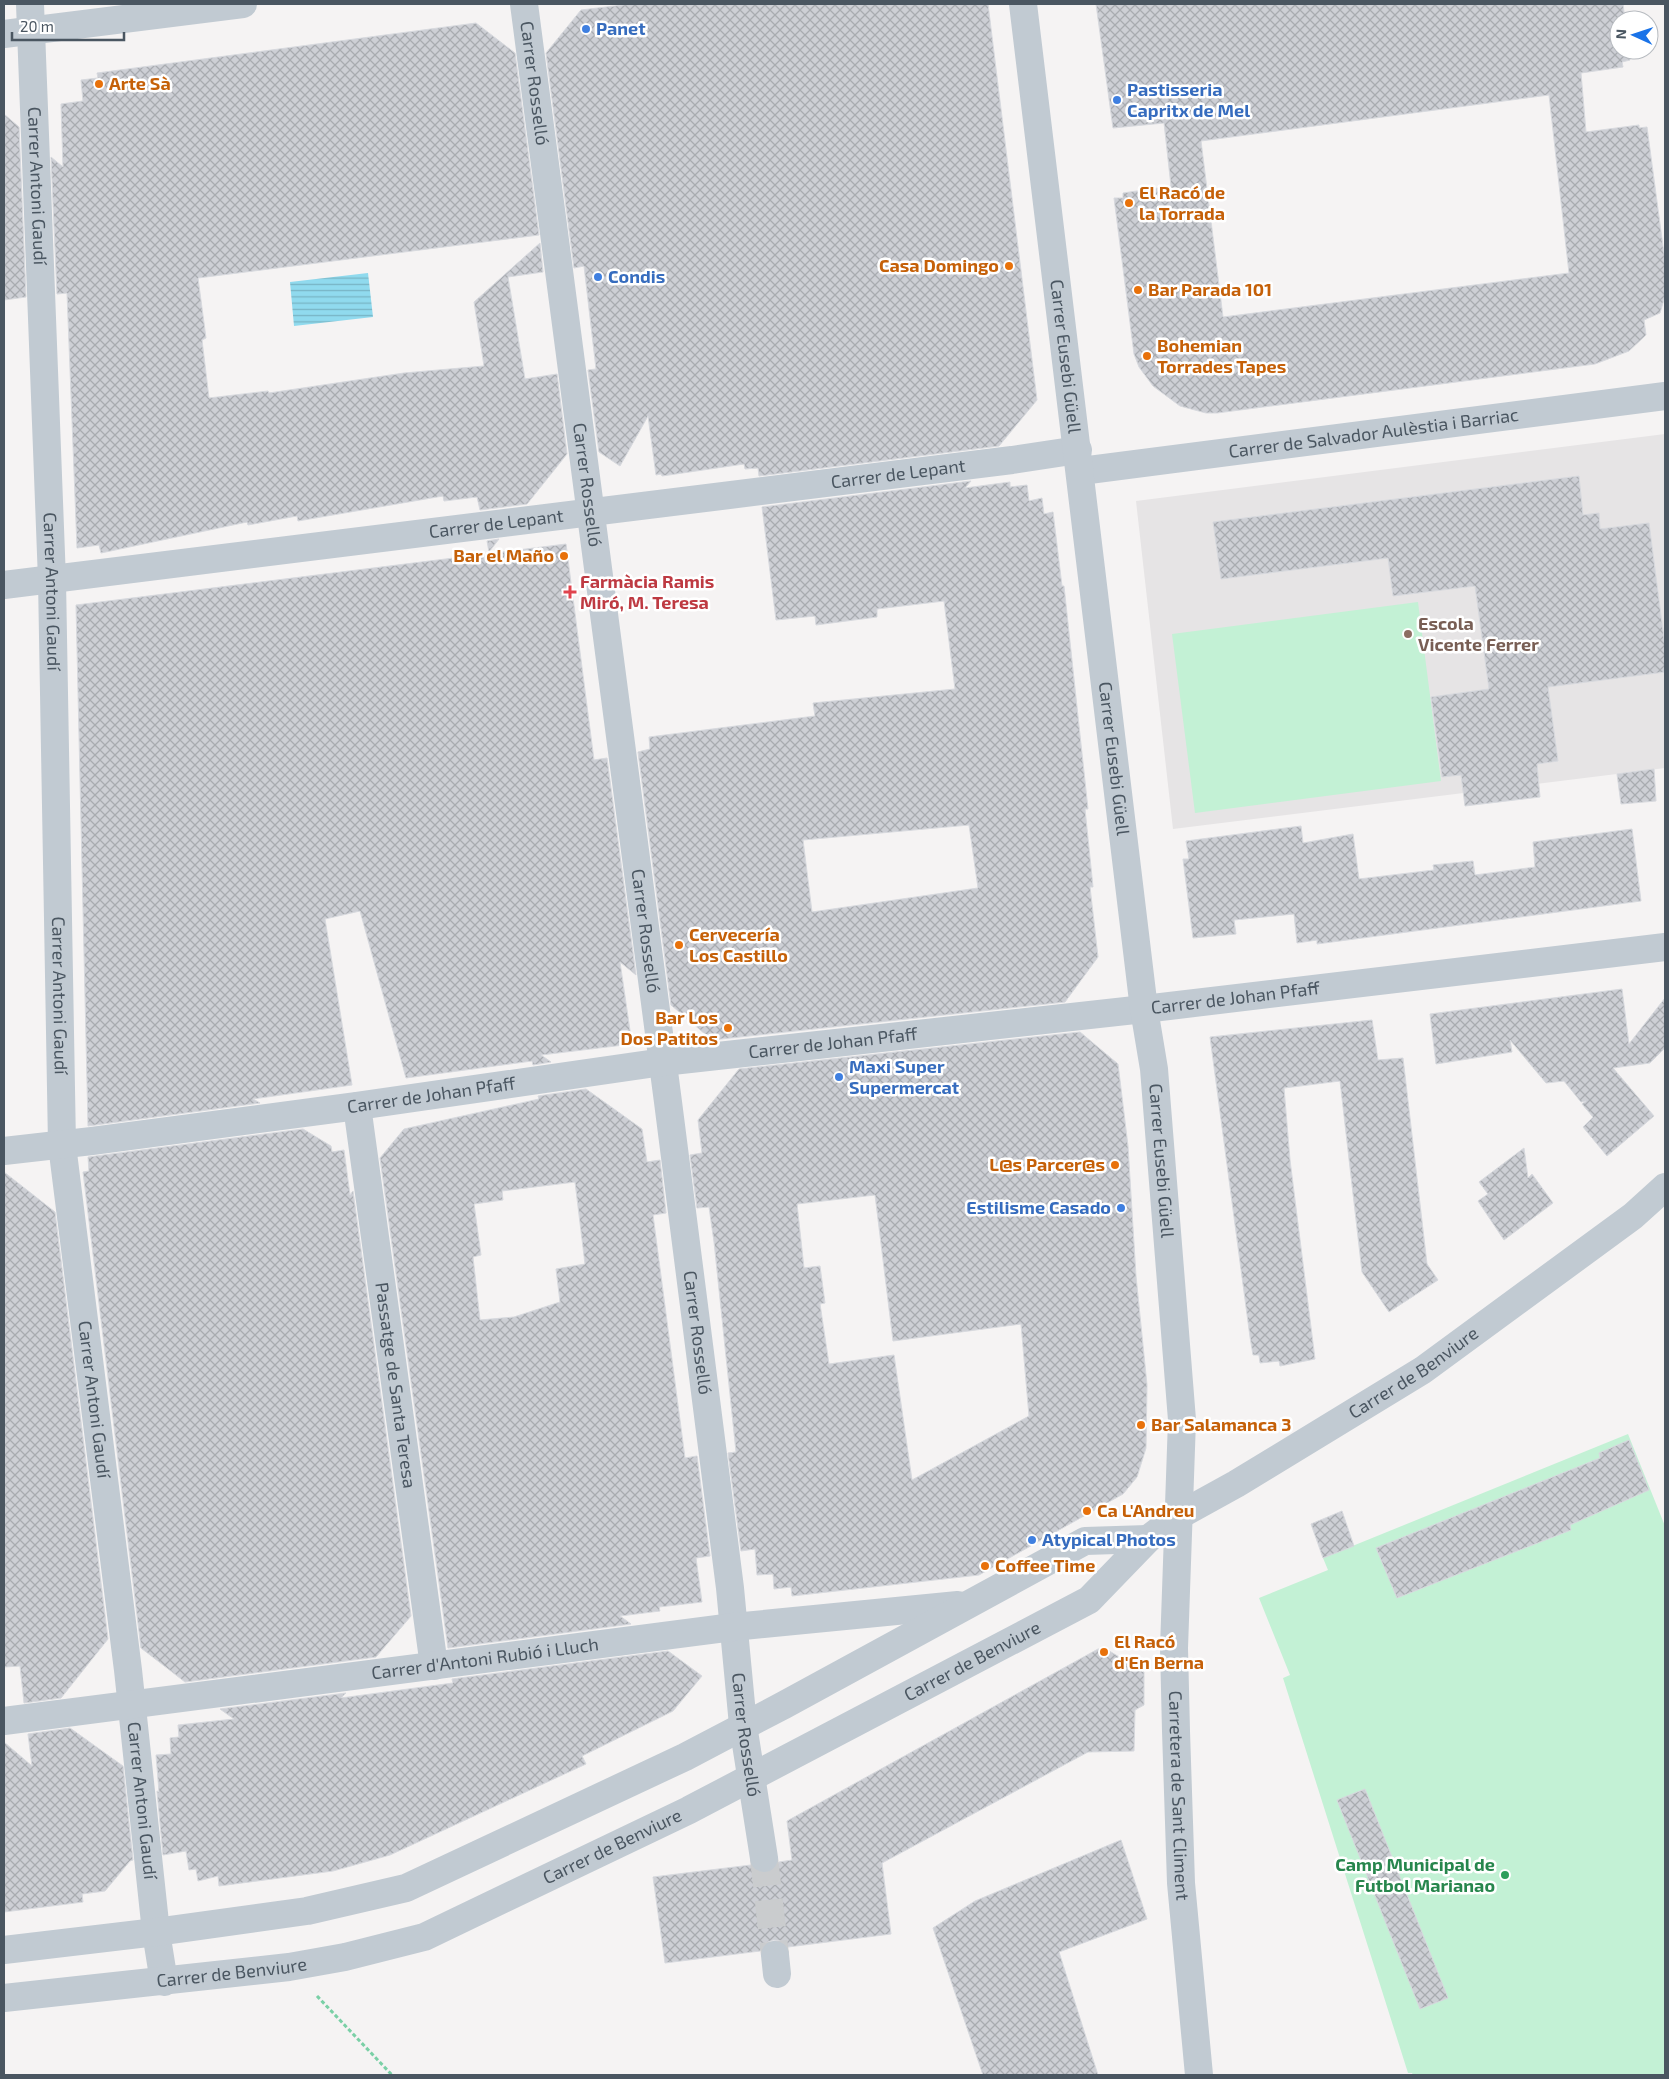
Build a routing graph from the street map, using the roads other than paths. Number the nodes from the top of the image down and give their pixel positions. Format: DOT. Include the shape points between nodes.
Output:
graph roads {
  1 [pos="30,4"];
  2 [pos="243,4"];
  3 [pos="524,4"];
  4 [pos="1023,4"];
  5 [pos="33,31"];
  6 [pos="4,34"];
  7 [pos="1665,396"];
  8 [pos="1080,460"];
  9 [pos="590,511"];
  10 [pos="52,580"];
  11 [pos="4,585"];
  12 [pos="1665,948"];
  13 [pos="1144,1009"];
  14 [pos="663,1062"];
  15 [pos="357,1106"];
  16 [pos="62,1145"];
  17 [pos="4,1151"];
  18 [pos="1665,1187"];
  19 [pos="1178,1516"];
  20 [pos="1148,1539"];
  21 [pos="968,1604"];
  22 [pos="733,1627"];
  23 [pos="434,1666"];
  24 [pos="132,1703"];
  25 [pos="4,1721"];
  26 [pos="743,1725"];
  27 [pos="751,1776"];
  28 [pos="764,1858"];
  29 [pos="156,1932"];
  30 [pos="4,1950"];
  31 [pos="164,1982"];
  32 [pos="8,1999"];
  33 [pos="1200,2075"];
  1 -- 5 [label="street, Carrer Antoni Gaudí"];
  2 -- 5 [label="street"];
  3 -- 9 [label="street, Carrer Rosselló"];
  4 -- 8 [label="street, Carrer Eusebi Güell"];
  5 -- 6 [label="street"];
  5 -- 10 [label="street, Carrer Antoni Gaudí"];
  7 -- 8 [label="street, Carrer de Salvador Aulèstia i Barriac"];
  8 -- 9 [label="street, Carrer de Lepant" via="1002,461"];
  8 -- 13 [label="street, Carrer Eusebi Güell"];
  9 -- 10 [label="street, Carrer de Lepant"];
  9 -- 14 [label="street, Carrer Rosselló"];
  10 -- 11 [label="street, Carrer de Lepant"];
  10 -- 16 [label="street, Carrer Antoni Gaudí"];
  12 -- 13 [label="street, Carrer de Johan Pfaff"];
  13 -- 14 [label="street, Carrer de Johan Pfaff"];
  13 -- 19 [label="street, Carrer Eusebi Güell" via="1154,1069 1182,1420"];
  14 -- 15 [label="street, Carrer de Johan Pfaff"];
  14 -- 22 [label="street, Carrer Rosselló"];
  15 -- 16 [label="street, Carrer de Johan Pfaff"];
  15 -- 23 [label="street, Passatge de Santa Teresa"];
  16 -- 17 [label="street, Carrer de Johan Pfaff"];
  16 -- 24 [label="street, Carrer Antoni Gaudí"];
  18 -- 19 [label="street, Carrer de Benviure" via="1633,1216 1423,1370"];
  19 -- 20 [label="street, Carrer de Benviure"];
  19 -- 33 [label="street, Carretera de Sant Climent" via="1174,1648 1181,1874"];
  20 -- 21 [label="street" via="1085,1541"];
  20 -- 27 [label="street, Carrer de Benviure" via="1089,1600"];
  21 -- 22 [label="street, Carrer d'Antoni Rubió i Lluch"];
  21 -- 26 [label="street"];
  22 -- 23 [label="street, Carrer d'Antoni Rubió i Lluch"];
  22 -- 26 [label="street, Carrer Rosselló"];
  23 -- 24 [label="street, Carrer d'Antoni Rubió i Lluch"];
  24 -- 25 [label="street, Carrer d'Antoni Rubió i Lluch"];
  24 -- 29 [label="street, Carrer Antoni Gaudí"];
  26 -- 27 [label="street, Carrer Rosselló"];
  26 -- 29 [label="street" via="568,1814 406,1888 307,1911"];
  27 -- 28 [label="street, Carrer Rosselló"];
  27 -- 31 [label="street, Carrer de Benviure" via="689,1810 424,1937 345,1957"];
  29 -- 30 [label="street"];
  29 -- 31 [label="street, Carrer Antoni Gaudí"];
  31 -- 32 [label="street, Carrer de Benviure"];
}
